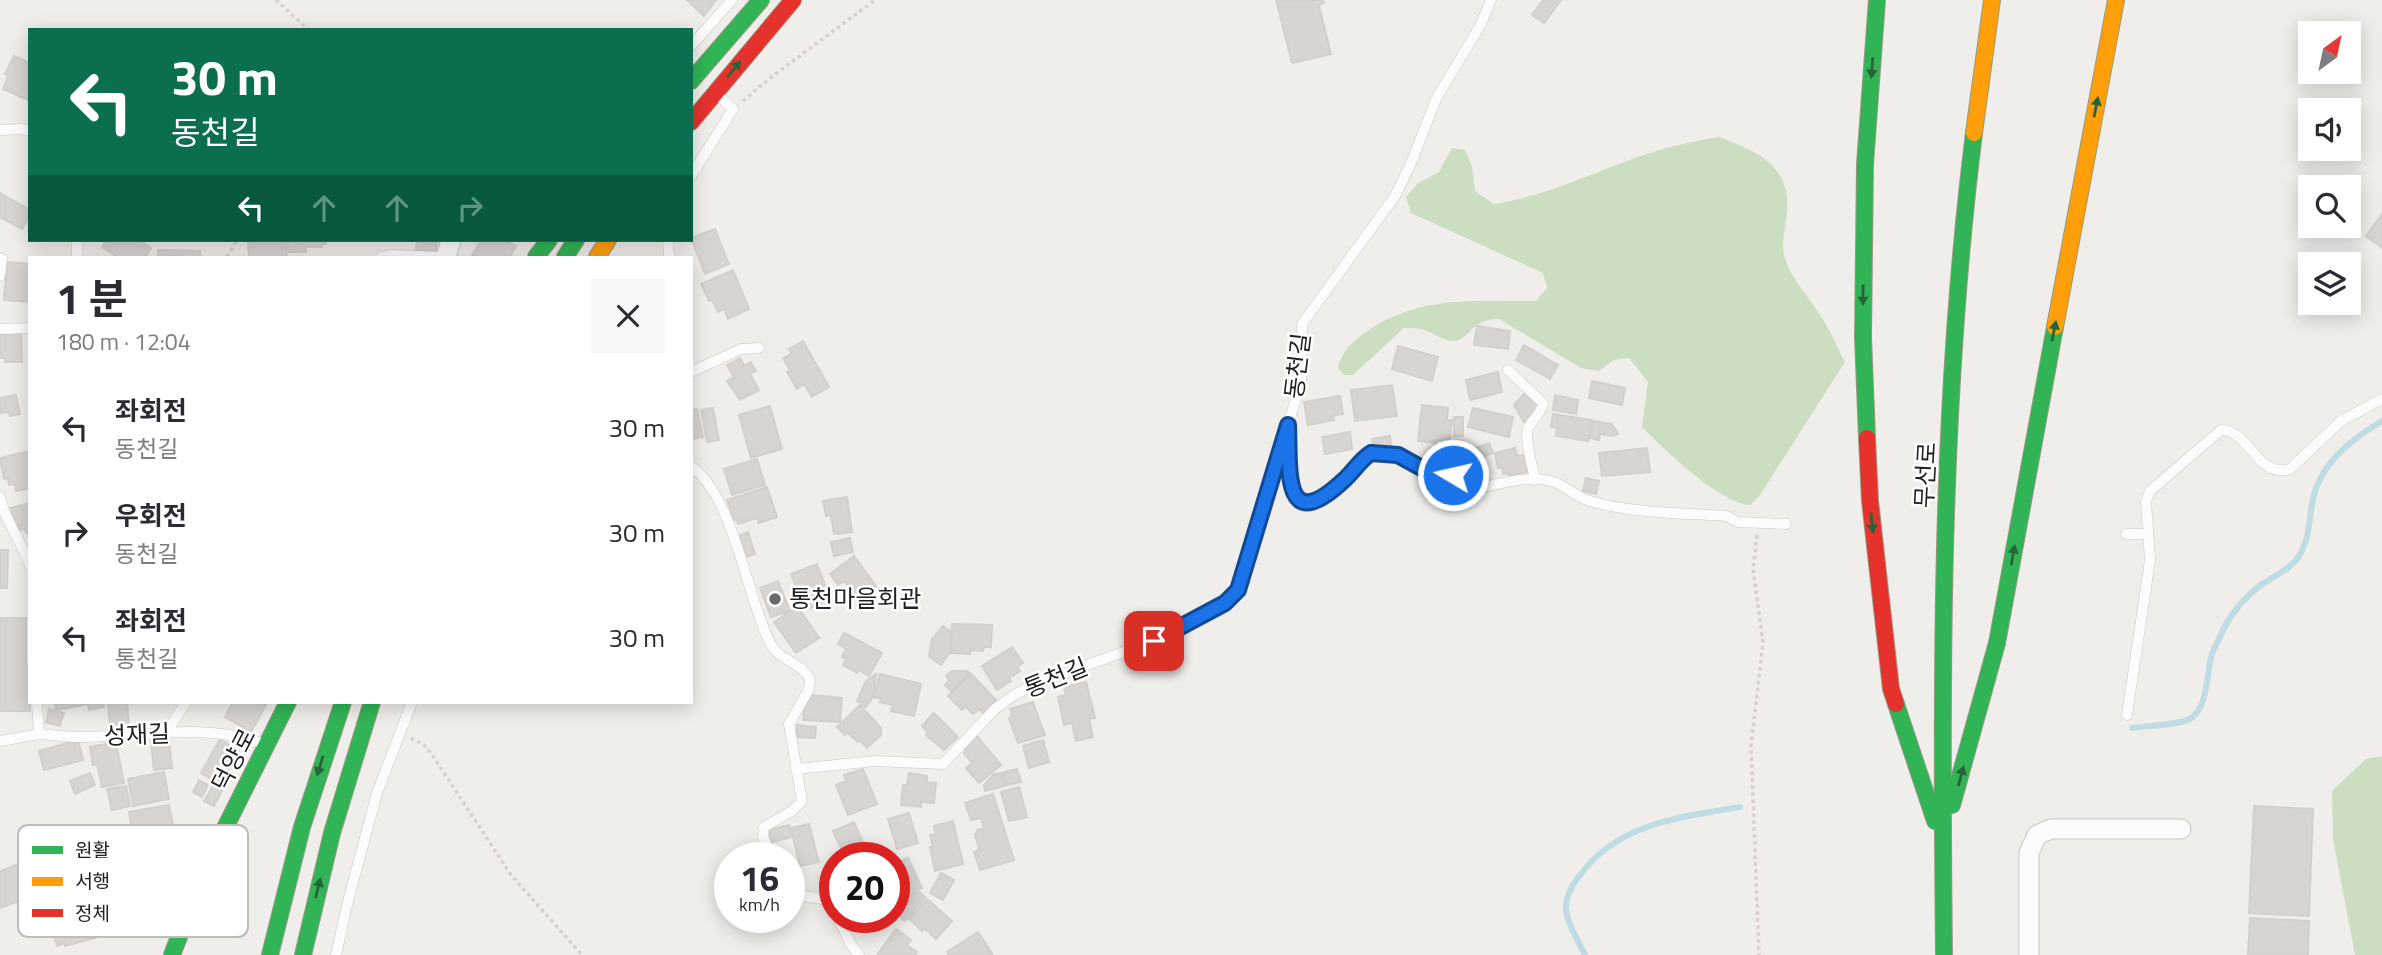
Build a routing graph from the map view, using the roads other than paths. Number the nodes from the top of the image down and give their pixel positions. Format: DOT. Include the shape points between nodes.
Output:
graph roads {
  1 [pos="732,0"];
  2 [pos="761,0"];
  3 [pos="793,0"];
  4 [pos="1492,0"];
  5 [pos="1877,0"];
  6 [pos="1992,0"];
  7 [pos="2116,0"];
  8 [pos="693,44"];
  9 [pos="693,79"];
  10 [pos="715,92"];
  11 [pos="693,120"];
  12 [pos="0,130"];
  13 [pos="28,130"];
  14 [pos="693,173"];
  15 [pos="547,242"];
  16 [pos="386,256"];
  17 [pos="418,256"];
  18 [pos="537,256"];
  19 [pos="0,258"];
  20 [pos="0,276"];
  21 [pos="28,328"];
  22 [pos="0,329"];
  23 [pos="759,348"];
  24 [pos="1508,370"];
  25 [pos="693,371"];
  26 [pos="2382,399"];
  27 [pos="1288,425"];
  28 [pos="693,468"];
  29 [pos="1535,480"];
  30 [pos="0,497"];
  31 [pos="1786,524"];
  32 [pos="2126,534"];
  33 [pos="2148,534"];
  34 [pos="27,550"];
  35 [pos="37,704"];
  36 [pos="185,704"];
  37 [pos="287,704"];
  38 [pos="342,704"];
  39 [pos="371,704"];
  40 [pos="411,704"];
  41 [pos="2127,715"];
  42 [pos="166,733"];
  43 [pos="39,734"];
  44 [pos="0,741"];
  45 [pos="267,746"];
  46 [pos="796,769"];
  47 [pos="227,825"];
  48 [pos="2181,829"];
  49 [pos="765,842"];
  50 [pos="1942,842"];
  51 [pos="845,933"];
  52 [pos="179,937"];
  53 [pos="172,955"];
  54 [pos="270,955"];
  55 [pos="303,955"];
  56 [pos="336,955"];
  57 [pos="859,955"];
  58 [pos="1944,955"];
  59 [pos="2029,955"];
  1 -- 8 [label="lane"];
  2 -- 9 [label="street"];
  10 -- 3 [label="street, one-way"];
  4 -- 27 [label="lane, 동천길" via="1436,99 1395,196 1302,324 1301,382"];
  5 -- 50 [label="street, one-way" via="1865,164 1863,337 1870,501 1891,690"];
  6 -- 50 [label="street, 무선로" via="1959,285 1944,561"];
  50 -- 7 [label="street, one-way" via="1997,643"];
  10 -- 11 [label="street"];
  10 -- 14 [label="lane" via="733,110"];
  12 -- 13 [label="lane"];
  15 -- 18 [label="street"];
  16 -- 17 [label="lane"];
  19 -- 20 [label="lane"];
  21 -- 22 [label="lane"];
  23 -- 25 [label="lane" via="741,349"];
  24 -- 29 [label="lane" via="1543,403 1527,435"];
  26 -- 33 [label="lane" via="2342,421 2297,466 2285,471 2265,465 2233,433 2216,432 2150,491 2146,501"];
  27 -- 29 [label="lane, 동천길" via="1290,481 1297,499 1307,503 1319,500 1371,453 1398,455 1427,471 1445,465 1456,485 1465,490"];
  27 -- 46 [label="lane, 통천길" via="1238,590 1225,603 1154,641 1014,695 943,764 875,761"];
  28 -- 46 [label="lane" via="706,478 722,506 772,647 810,678 809,689 789,724"];
  29 -- 31 [label="lane, 동천길" via="1554,482 1597,503"];
  30 -- 34 [label="lane" via="7,522"];
  32 -- 33 [label="lane"];
  33 -- 41 [label="lane" via="2150,560"];
  35 -- 43 [label="lane"];
  36 -- 42 [label="lane"];
  37 -- 45 [label="street, 덕양로"];
  38 -- 54 [label="street, one-way" via="298,840"];
  55 -- 39 [label="street, one-way" via="332,833"];
  40 -- 56 [label="lane" via="377,793"];
  42 -- 43 [label="lane, 성재길"];
  42 -- 45 [label="lane, 성재길" via="241,737"];
  43 -- 44 [label="lane, 성재길"];
  45 -- 47 [label="street, 덕양로"];
  46 -- 49 [label="lane" via="800,804 767,825"];
  48 -- 59 [label="street" via="2051,829 2037,835 2029,853"];
  50 -- 58 [label="street, 무선로"];
  51 -- 57 [label="lane"];
  52 -- 53 [label="street, 덕양로"];
}
